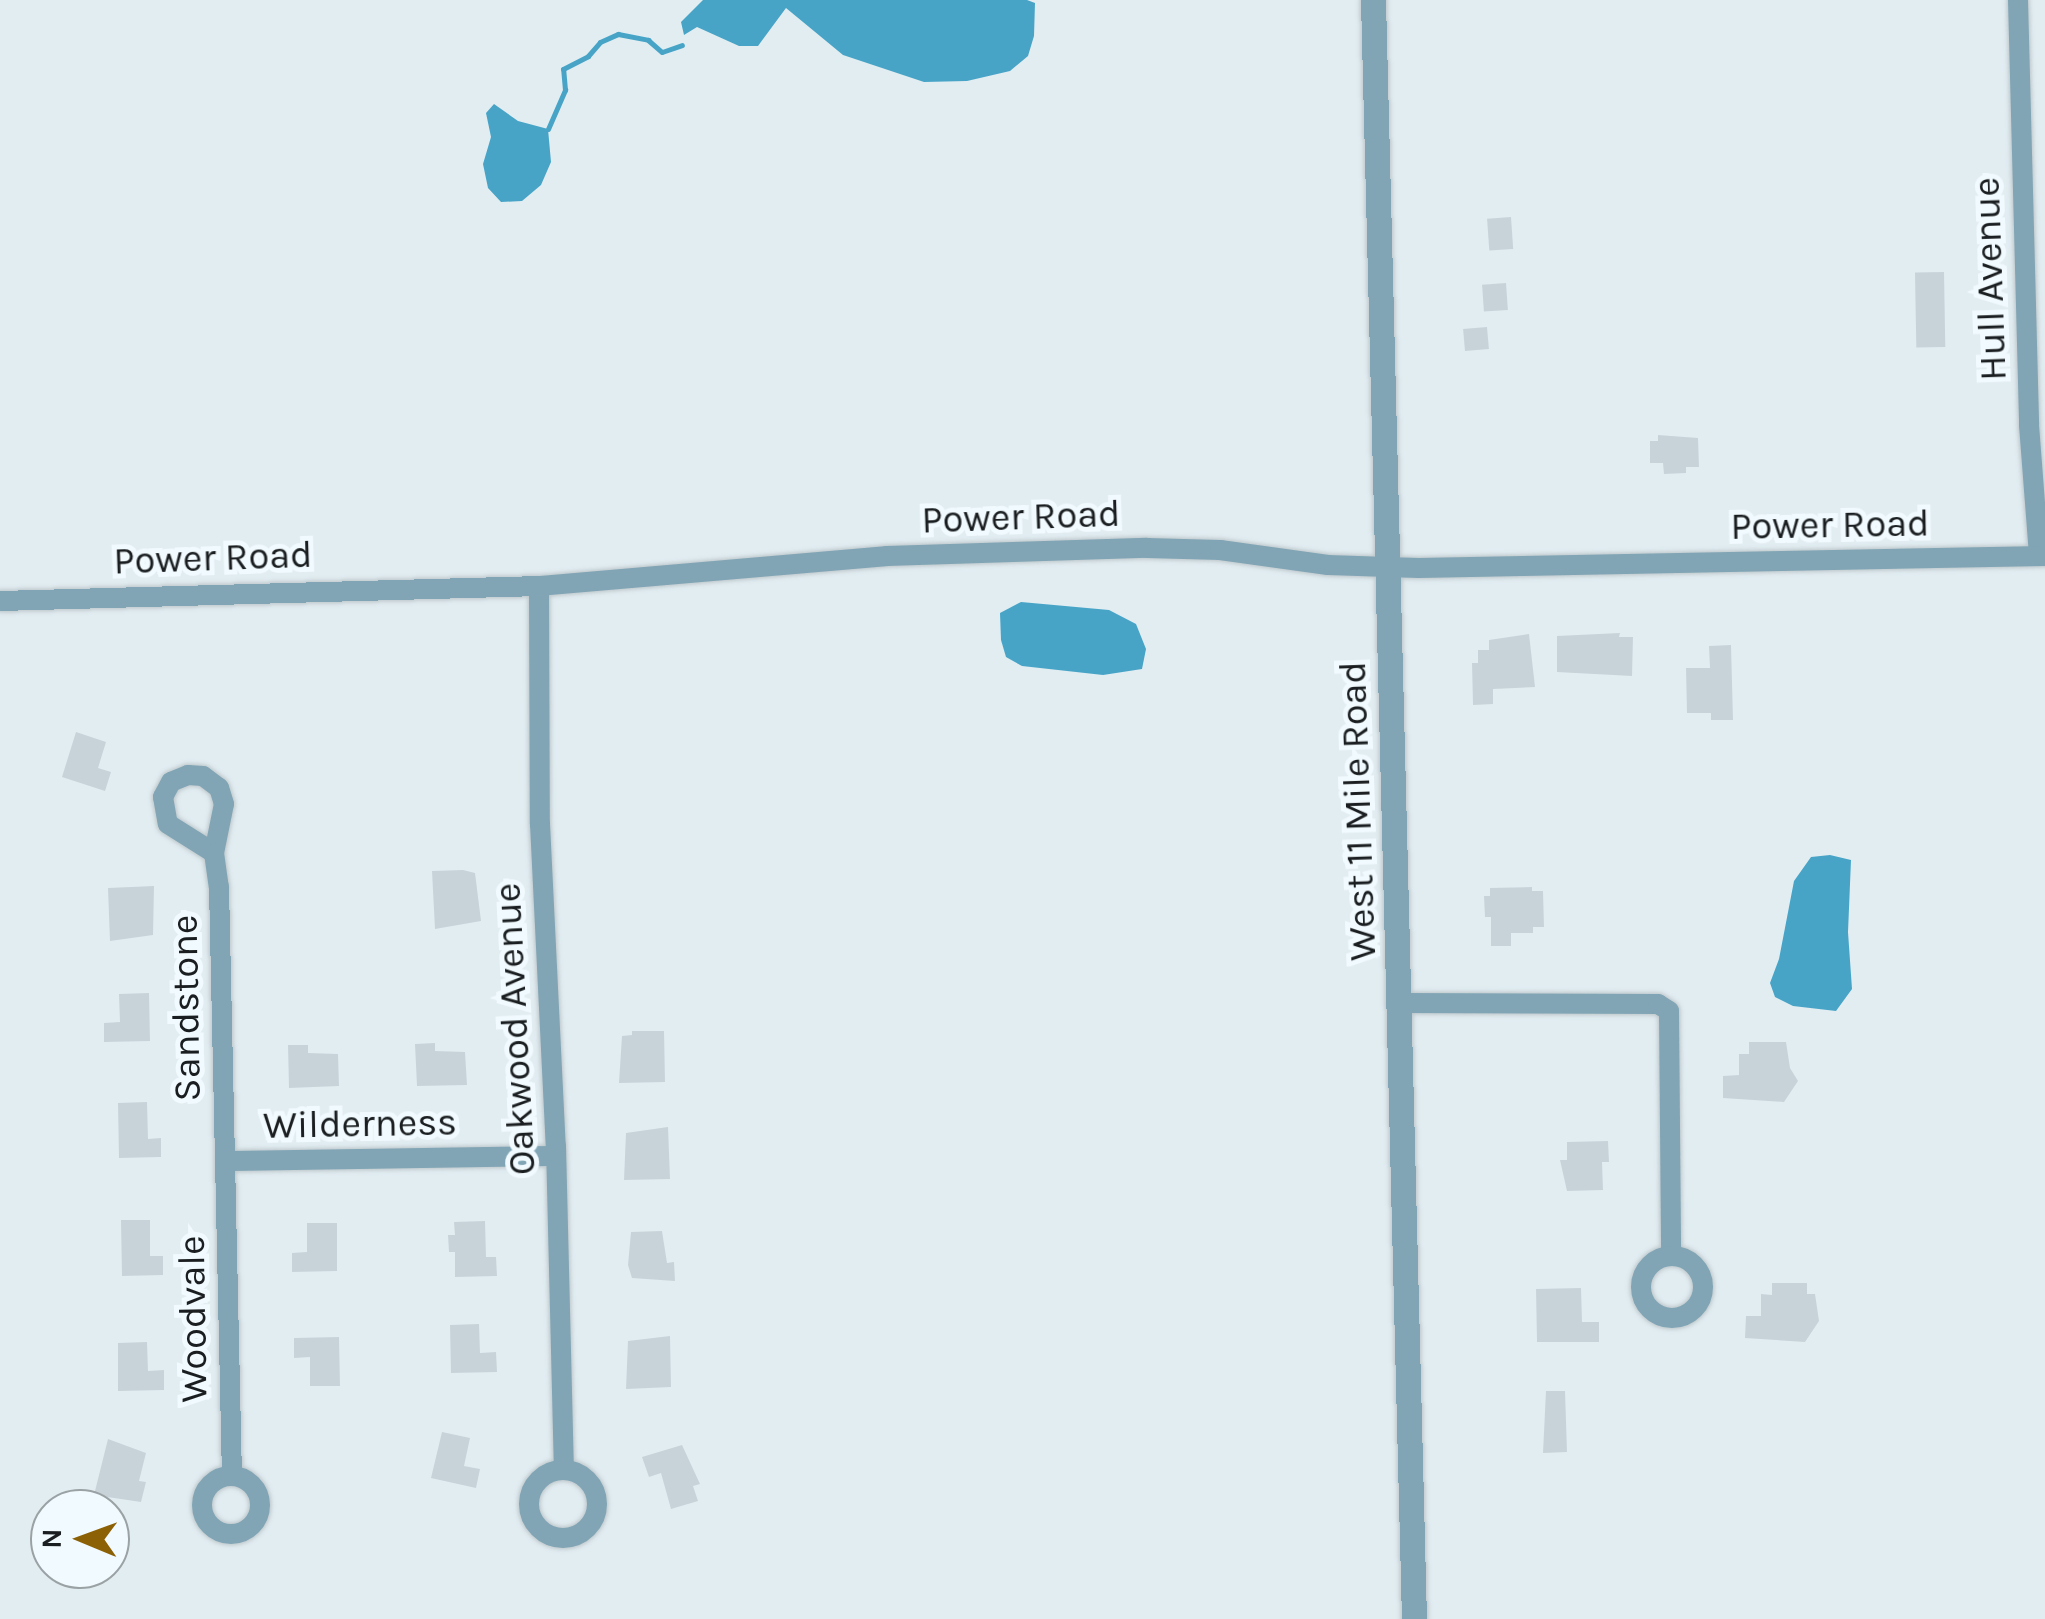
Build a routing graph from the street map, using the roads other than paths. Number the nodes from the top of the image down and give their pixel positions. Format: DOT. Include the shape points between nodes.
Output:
graph roads {
  1 [pos="1373,0"];
  2 [pos="2018,0"];
  3 [pos="2042,556"];
  4 [pos="1388,568"];
  5 [pos="539,586"];
  6 [pos="0,601"];
  7 [pos="214,853"];
  8 [pos="1401,1003"];
  9 [pos="556,1156"];
  10 [pos="225,1162"];
  11 [pos="1672,1256"];
  12 [pos="564,1469"];
  13 [pos="232,1476"];
  14 [pos="1414,1619"];
  1 -- 4 [label="street, West 11 Mile Road"];
  2 -- 3 [label="street, Hull Avenue" via="2029,425"];
  3 -- 4 [label="street, Power Road"];
  4 -- 5 [label="street, Power Road" via="1148,548 887,556"];
  4 -- 8 [label="street, West 11 Mile Road"];
  5 -- 6 [label="street, Power Road"];
  5 -- 9 [label="street, Oakwood Avenue" via="540,824"];
  7 -- 10 [label="street, Sandstone"];
  8 -- 11 [label="street" via="1658,1004 1669,1011"];
  8 -- 14 [label="street, West 11 Mile Road"];
  9 -- 10 [label="street, Wilderness"];
  9 -- 12 [label="street, Oakwood Avenue"];
  10 -- 13 [label="street, Woodvale"];
}
